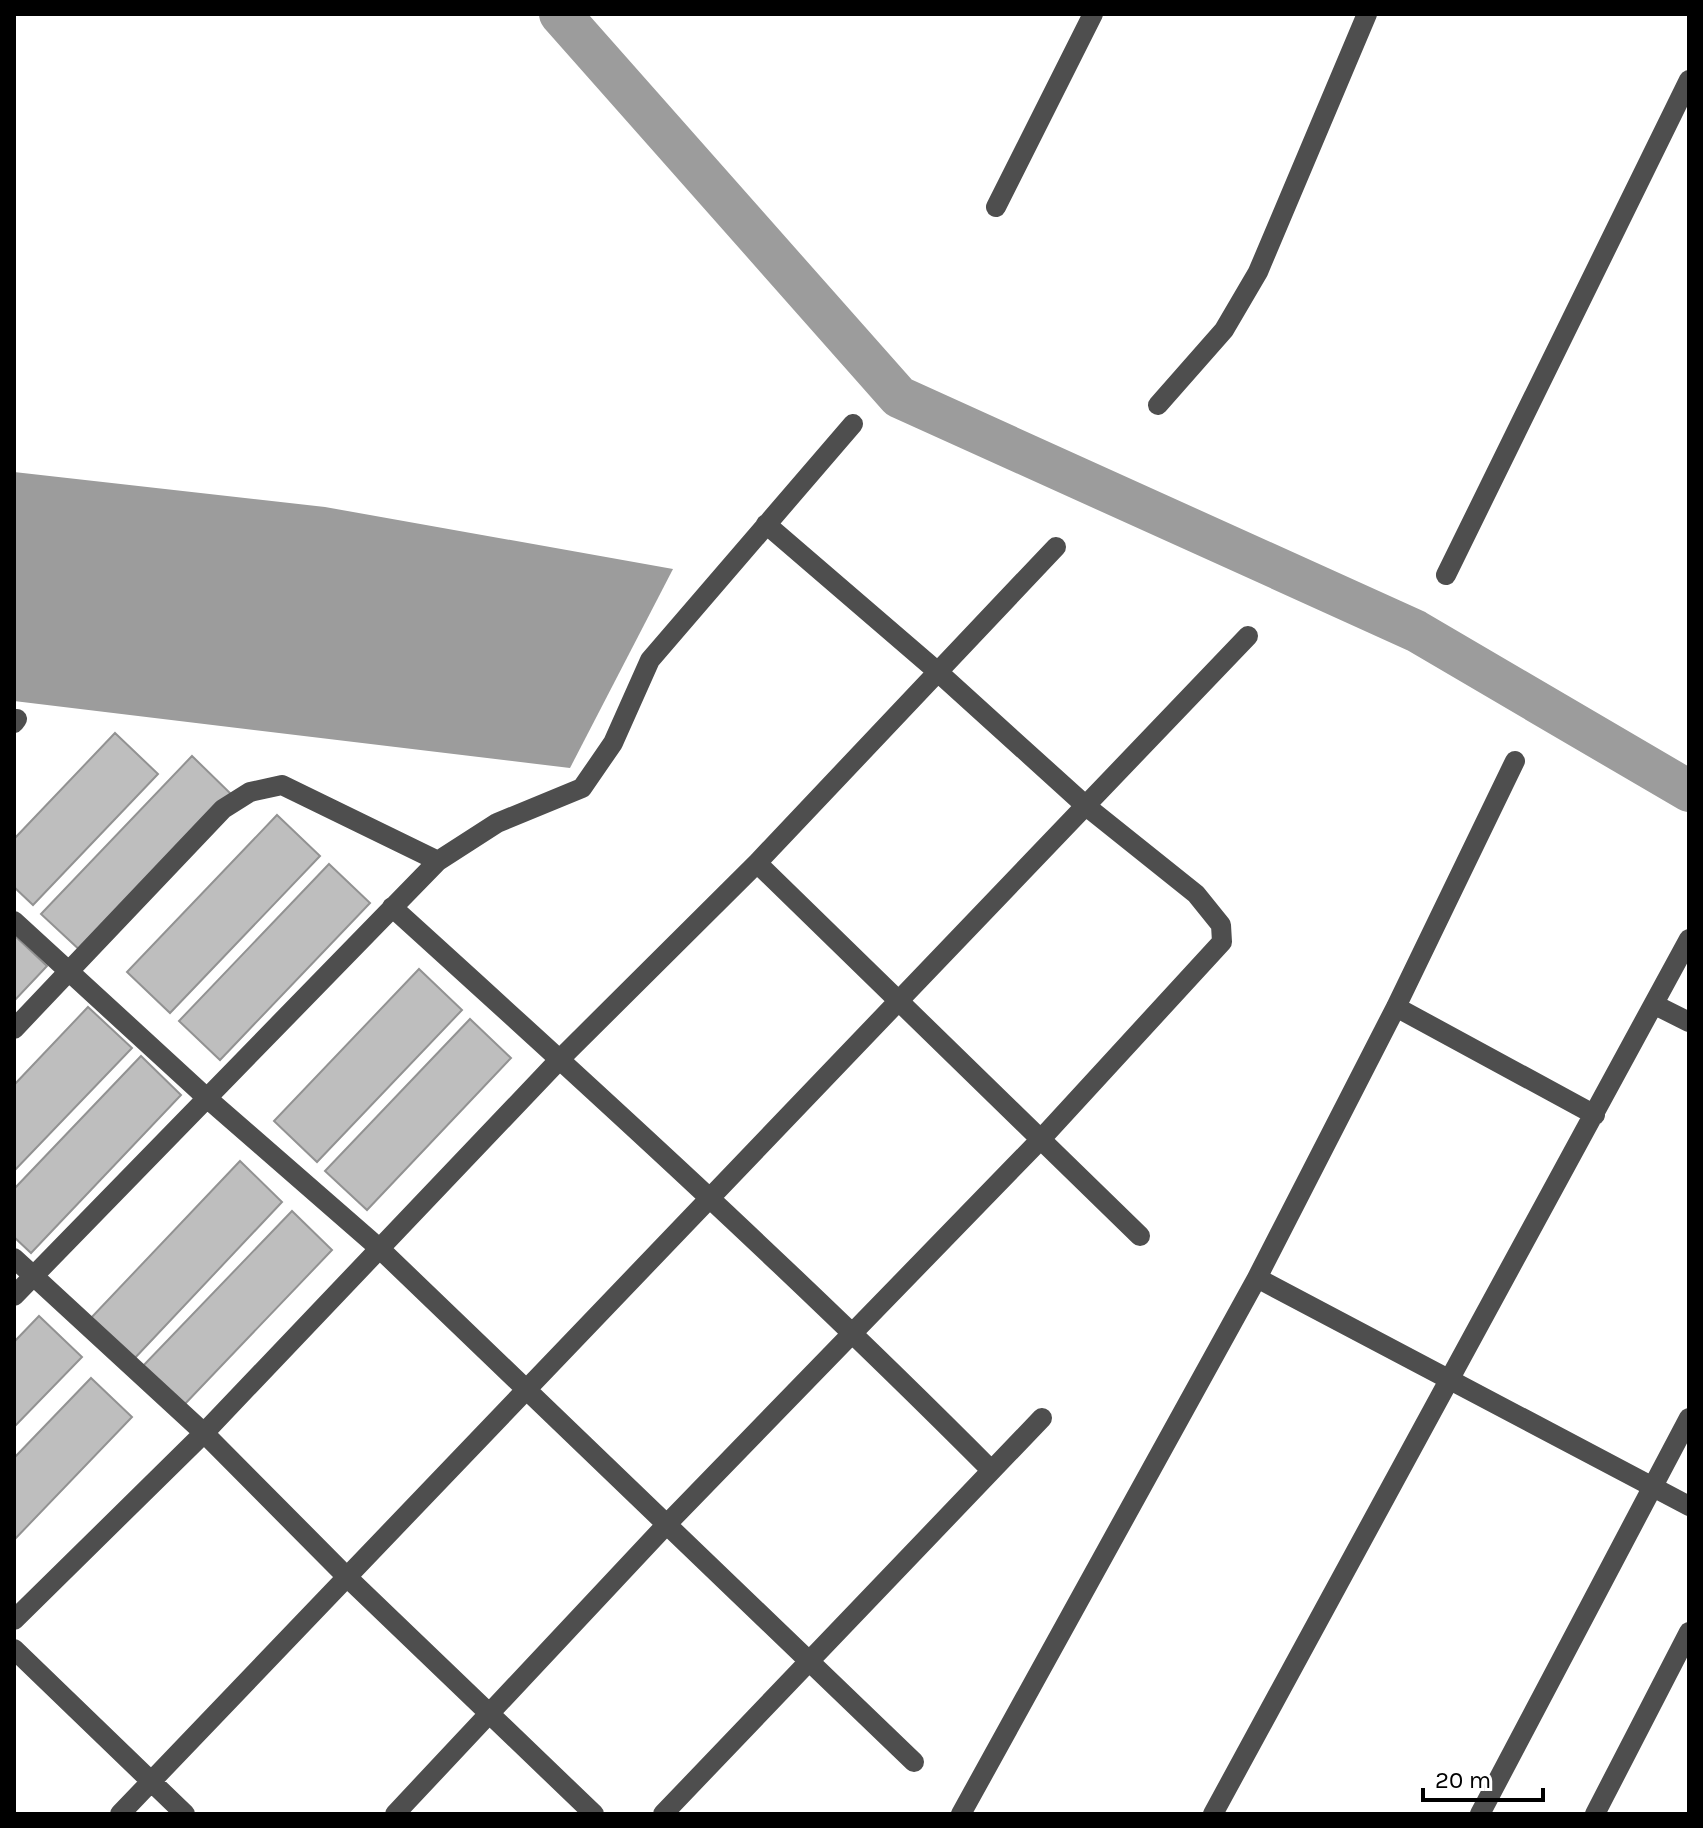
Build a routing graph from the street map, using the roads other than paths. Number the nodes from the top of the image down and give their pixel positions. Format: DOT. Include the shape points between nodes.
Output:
graph roads {
  1 [pos="1093,14"];
  2 [pos="1367,14"];
  3 [pos="1689,80"];
  4 [pos="996,207"];
  5 [pos="1158,405"];
  6 [pos="853,424"];
  7 [pos="766,524"];
  8 [pos="1056,547"];
  9 [pos="1446,575"];
  10 [pos="1248,636"];
  11 [pos="938,672"];
  12 [pos="1515,761"];
  13 [pos="1086,806"];
  14 [pos="438,861"];
  15 [pos="757,863"];
  16 [pos="392,907"];
  17 [pos="14,921"];
  18 [pos="1689,939"];
  19 [pos="68,974"];
  20 [pos="899,1000"];
  21 [pos="1655,1005"];
  22 [pos="1396,1007"];
  23 [pos="1689,1022"];
  24 [pos="14,1029"];
  25 [pos="560,1059"];
  26 [pos="208,1099"];
  27 [pos="1595,1115"];
  28 [pos="1041,1139"];
  29 [pos="711,1196"];
  30 [pos="1140,1236"];
  31 [pos="379,1248"];
  32 [pos="14,1258"];
  33 [pos="34,1275"];
  34 [pos="1257,1278"];
  35 [pos="14,1296"];
  36 [pos="854,1332"];
  37 [pos="1449,1380"];
  38 [pos="527,1389"];
  39 [pos="1042,1418"];
  40 [pos="1689,1418"];
  41 [pos="204,1433"];
  42 [pos="991,1470"];
  43 [pos="1651,1488"];
  44 [pos="1689,1506"];
  45 [pos="667,1524"];
  46 [pos="347,1577"];
  47 [pos="14,1620"];
  48 [pos="1689,1632"];
  49 [pos="14,1649"];
  50 [pos="810,1659"];
  51 [pos="489,1712"];
  52 [pos="914,1762"];
  53 [pos="151,1782"];
  54 [pos="120,1814"];
  55 [pos="185,1814"];
  56 [pos="395,1814"];
  57 [pos="594,1814"];
  58 [pos="663,1814"];
  59 [pos="961,1814"];
  60 [pos="1213,1814"];
  61 [pos="1480,1814"];
  62 [pos="1595,1814"];
  1 -- 4 [label="street"];
  2 -- 5 [label="street" via="1258,272 1224,330"];
  3 -- 9 [label="street"];
  6 -- 7 [label="street"];
  7 -- 11 [label="street"];
  7 -- 14 [label="street" via="650,660 613,743 582,788 497,823"];
  8 -- 11 [label="street"];
  10 -- 13 [label="street"];
  11 -- 13 [label="street"];
  11 -- 15 [label="street"];
  12 -- 22 [label="street"];
  13 -- 20 [label="street"];
  13 -- 28 [label="street" via="1196,894 1221,925 1222,942"];
  14 -- 16 [label="street"];
  14 -- 19 [label="street" via="282,785 250,792 223,809"];
  15 -- 20 [label="street"];
  15 -- 25 [label="street"];
  16 -- 25 [label="street"];
  16 -- 26 [label="street"];
  17 -- 19 [label="street"];
  18 -- 21 [label="street"];
  19 -- 24 [label="street"];
  19 -- 26 [label="street"];
  20 -- 28 [label="street"];
  20 -- 29 [label="street"];
  21 -- 23 [label="street"];
  21 -- 27 [label="street"];
  22 -- 27 [label="street"];
  22 -- 34 [label="street"];
  25 -- 29 [label="street"];
  25 -- 31 [label="street"];
  26 -- 31 [label="street"];
  26 -- 33 [label="street"];
  27 -- 37 [label="street"];
  28 -- 30 [label="street"];
  28 -- 36 [label="street"];
  29 -- 36 [label="street"];
  29 -- 38 [label="street"];
  31 -- 38 [label="street"];
  31 -- 41 [label="street"];
  32 -- 33 [label="street"];
  33 -- 35 [label="street"];
  33 -- 41 [label="street"];
  34 -- 37 [label="street"];
  34 -- 59 [label="street"];
  36 -- 42 [label="street"];
  36 -- 45 [label="street"];
  37 -- 43 [label="street"];
  37 -- 60 [label="street"];
  38 -- 45 [label="street"];
  38 -- 46 [label="street"];
  39 -- 42 [label="street"];
  40 -- 43 [label="street"];
  41 -- 46 [label="street"];
  41 -- 47 [label="street"];
  42 -- 50 [label="street"];
  43 -- 44 [label="street"];
  43 -- 61 [label="street"];
  45 -- 50 [label="street"];
  45 -- 51 [label="street"];
  46 -- 51 [label="street"];
  46 -- 53 [label="street"];
  48 -- 62 [label="street"];
  49 -- 53 [label="street"];
  50 -- 52 [label="street"];
  50 -- 58 [label="street"];
  51 -- 56 [label="street"];
  51 -- 57 [label="street"];
  53 -- 54 [label="street"];
  53 -- 55 [label="street"];
}
